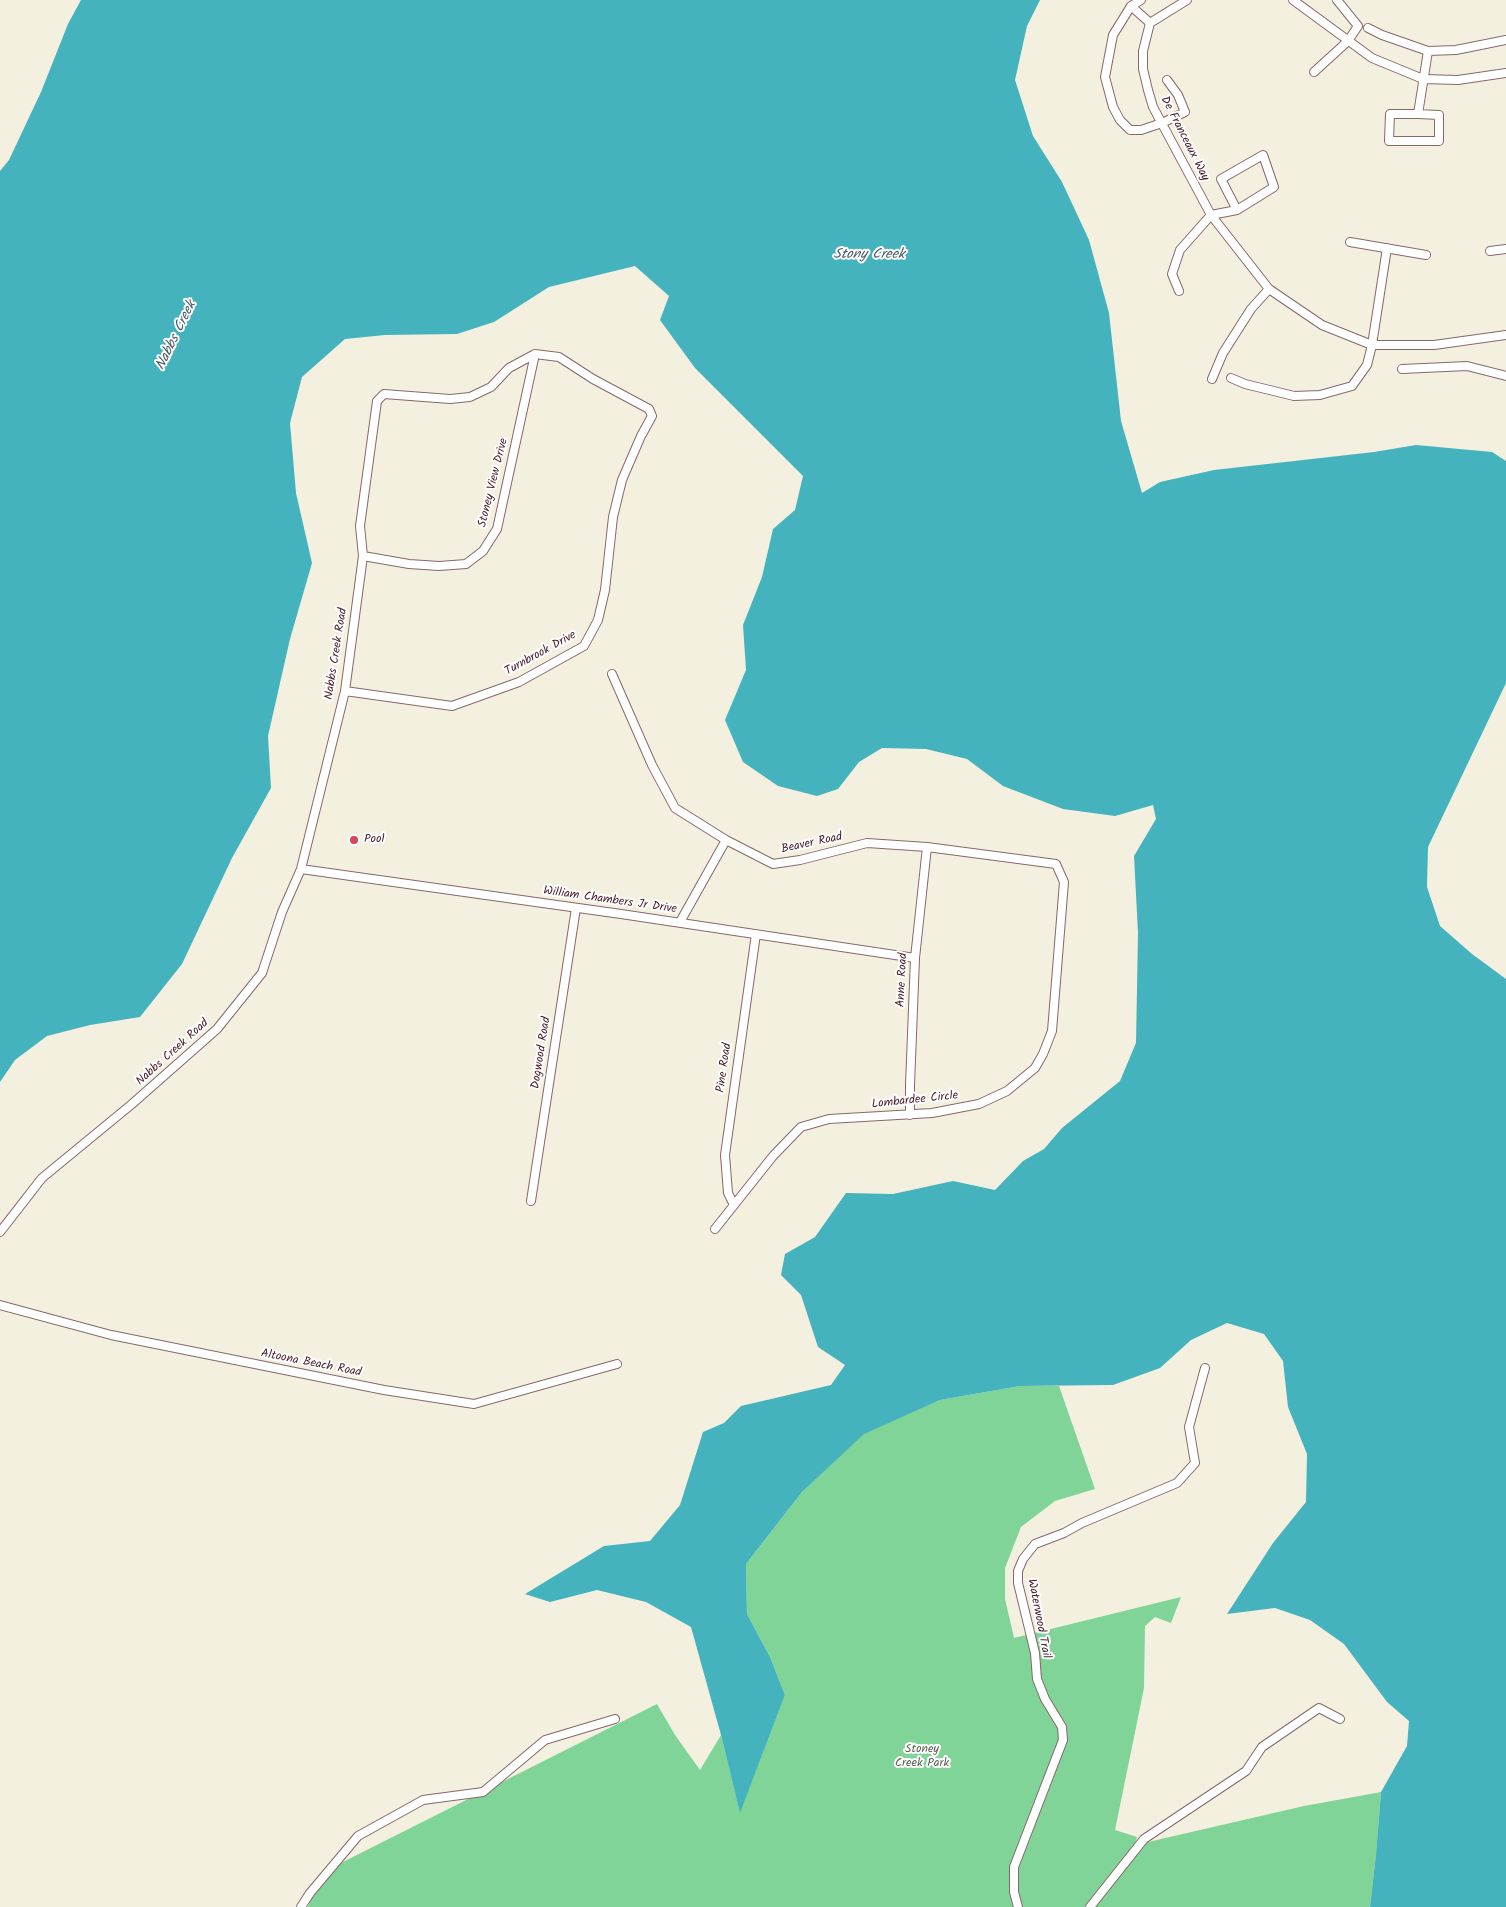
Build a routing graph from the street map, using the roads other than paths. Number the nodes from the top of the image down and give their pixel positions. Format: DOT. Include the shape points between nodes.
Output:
graph roads {
  1 [pos="1141,0"];
  2 [pos="1187,0"];
  3 [pos="1293,0"];
  4 [pos="1338,0"];
  5 [pos="1131,6"];
  6 [pos="1150,22"];
  7 [pos="1368,28"];
  8 [pos="1506,40"];
  9 [pos="1348,41"];
  10 [pos="1428,52"];
  11 [pos="1314,72"];
  12 [pos="1506,73"];
  13 [pos="1423,79"];
  14 [pos="1167,80"];
  15 [pos="1418,114"];
  16 [pos="1162,123"];
  17 [pos="1236,210"];
  18 [pos="1212,215"];
  19 [pos="1350,242"];
  20 [pos="1387,248"];
  21 [pos="1506,249"];
  22 [pos="1490,251"];
  23 [pos="1426,255"];
  24 [pos="1269,289"];
  25 [pos="1179,291"];
  26 [pos="1506,334"];
  27 [pos="1372,345"];
  28 [pos="535,354"];
  29 [pos="1402,369"];
  30 [pos="1506,376"];
  31 [pos="1231,378"];
  32 [pos="1212,379"];
  33 [pos="363,556"];
  34 [pos="612,674"];
  35 [pos="345,691"];
  36 [pos="726,840"];
  37 [pos="928,847"];
  38 [pos="1056,864"];
  39 [pos="302,869"];
  40 [pos="576,908"];
  41 [pos="680,922"];
  42 [pos="756,934"];
  43 [pos="915,958"];
  44 [pos="910,1115"];
  45 [pos="531,1201"];
  46 [pos="734,1205"];
  47 [pos="715,1229"];
  48 [pos="0,1232"];
  49 [pos="0,1305"];
  50 [pos="617,1364"];
  51 [pos="1206,1368"];
  52 [pos="615,1719"];
  53 [pos="1340,1719"];
  54 [pos="301,1907"];
  55 [pos="1018,1907"];
  56 [pos="1090,1907"];
  1 -- 5 [label="street"];
  2 -- 6 [label="street"];
  3 -- 9 [label="street"];
  4 -- 9 [label="street" via="1358,26"];
  5 -- 6 [label="street"];
  5 -- 16 [label="street" via="1113,35 1105,77 1113,106 1130,130"];
  6 -- 16 [label="street, De Franceaux Way" via="1143,52 1143,69 1153,108"];
  7 -- 10 [label="street"];
  8 -- 10 [label="street"];
  9 -- 11 [label="street"];
  9 -- 13 [label="street" via="1372,58"];
  10 -- 13 [label="street"];
  12 -- 13 [label="street" via="1458,80"];
  13 -- 15 [label="street"];
  14 -- 16 [label="street" via="1185,112"];
  15 -- 15 [label="street" via="1439,116 1439,141 1389,141 1390,114"];
  16 -- 18 [label="street, De Franceaux Way"];
  17 -- 17 [label="street" via="1274,187 1263,155 1221,179"];
  17 -- 18 [label="street"];
  18 -- 24 [label="street, De Franceaux Way"];
  18 -- 25 [label="street" via="1180,250 1172,274"];
  19 -- 20 [label="street"];
  20 -- 23 [label="street"];
  20 -- 27 [label="street"];
  21 -- 22 [label="street"];
  24 -- 27 [label="street, De Franceaux Way" via="1322,325"];
  24 -- 32 [label="street" via="1251,309 1223,353"];
  26 -- 27 [label="street" via="1434,345"];
  27 -- 31 [label="street" via="1367,365 1352,386 1320,395 1294,396"];
  28 -- 33 [label="street, Stoney View Drive" via="496,529 483,551 466,564 438,566"];
  28 -- 33 [label="street, Nabbs Creek Road" via="509,368 491,386 470,397 450,399 384,394 377,401 360,526"];
  28 -- 35 [label="street, Turnbrook Drive" via="559,357 649,409 652,416 622,480 613,517 598,620 584,646 519,682 452,706"];
  29 -- 30 [label="street" via="1467,366"];
  33 -- 35 [label="street, Nabbs Creek Road"];
  34 -- 36 [label="street, Beaver Road" via="652,765 675,808"];
  35 -- 39 [label="street, Nabbs Creek Road"];
  36 -- 37 [label="street, Beaver Road" via="773,864 867,844"];
  36 -- 41 [label="street"];
  37 -- 38 [label="street, Beaver Road"];
  37 -- 43 [label="street, Anne Road"];
  38 -- 44 [label="street, Lombardee Circle" via="1064,882 1052,1031 1043,1054 1034,1068 1007,1091 979,1104"];
  39 -- 40 [label="street, William Chambers Jr Drive"];
  39 -- 48 [label="street, Nabbs Creek Road" via="282,912 262,973 217,1029 42,1178"];
  40 -- 41 [label="street, William Chambers Jr Drive"];
  40 -- 45 [label="street, Dogwood Road"];
  41 -- 42 [label="street, William Chambers Jr Drive"];
  42 -- 43 [label="street, William Chambers Jr Drive"];
  42 -- 46 [label="street, Pine Road" via="725,1155 728,1193"];
  43 -- 44 [label="street, Anne Road"];
  44 -- 46 [label="street, Lombardee Circle" via="829,1119 801,1127"];
  46 -- 47 [label="street, Lombardee Circle"];
  49 -- 50 [label="street, Altoona Beach Road" via="111,1335 384,1390 474,1404"];
  51 -- 55 [label="street, Waterwood Trail" via="1189,1427 1195,1463 1178,1483 1035,1544 1018,1571 1019,1592 1035,1653 1037,1679 1062,1727 1063,1740 1014,1867"];
  52 -- 54 [label="street" via="545,1740 483,1792 423,1800 358,1836"];
  53 -- 56 [label="street" via="1319,1708 1262,1747 1246,1771 1144,1839"];
}
